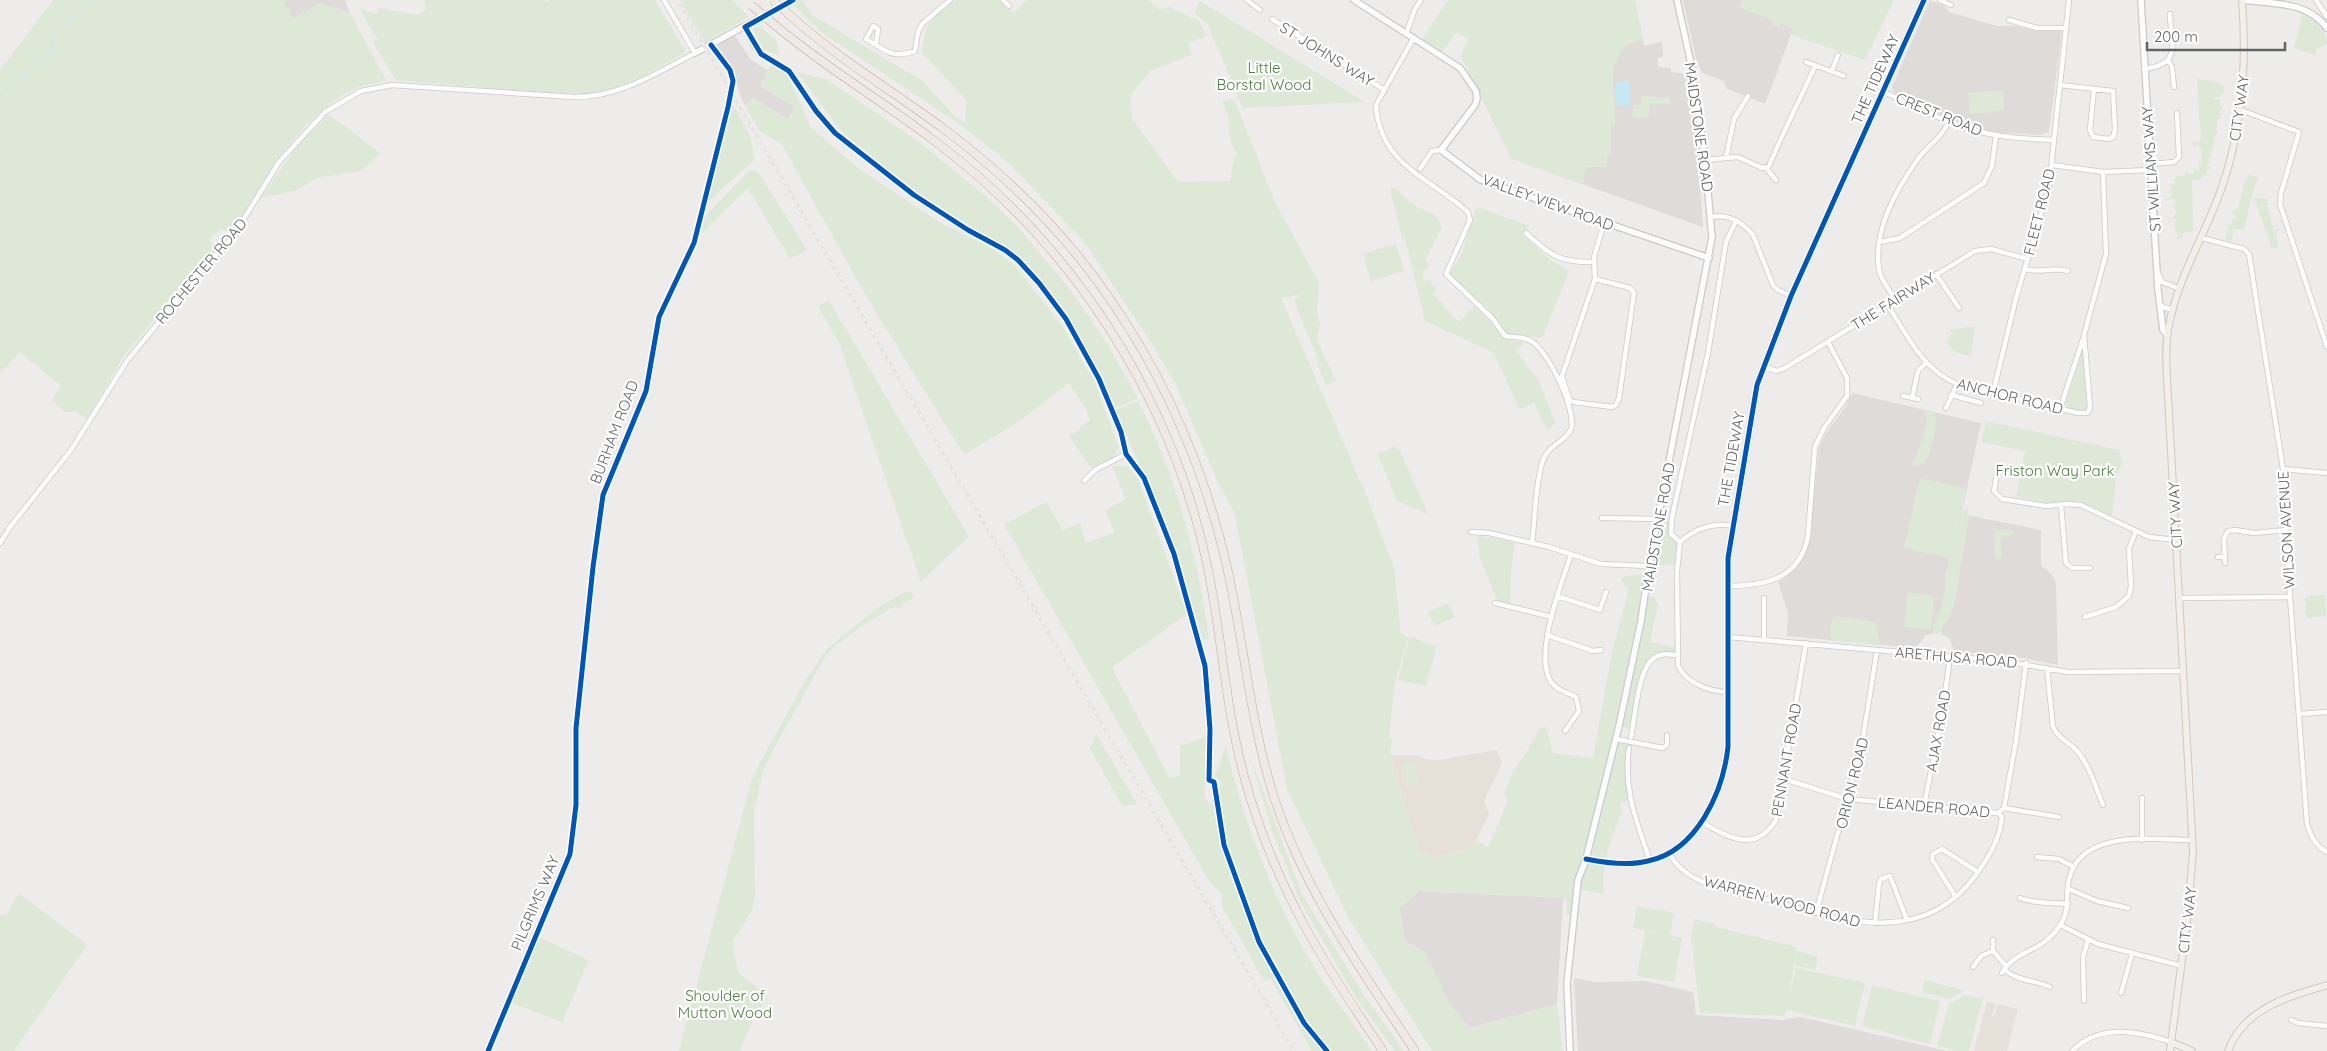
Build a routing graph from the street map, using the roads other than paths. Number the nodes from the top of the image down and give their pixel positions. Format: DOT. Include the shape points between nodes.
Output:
graph roads {
  1 [pos="664,0"];
  2 [pos="773,0"];
  3 [pos="793,0"];
  4 [pos="950,0"];
  5 [pos="1003,0"];
  6 [pos="1247,0"];
  7 [pos="1354,0"];
  8 [pos="1422,0"];
  9 [pos="1677,0"];
  10 [pos="1924,0"];
  11 [pos="1940,0"];
  12 [pos="2069,0"];
  13 [pos="2141,0"];
  14 [pos="2242,0"];
  15 [pos="2316,0"];
  16 [pos="749,3"];
  17 [pos="1951,5"];
  18 [pos="1009,6"];
  19 [pos="1260,10"];
  20 [pos="2170,14"];
  21 [pos="2327,17"];
  22 [pos="1272,19"];
  23 [pos="2009,20"];
  24 [pos="2170,26"];
  25 [pos="2177,26"];
  26 [pos="745,27"];
  27 [pos="2066,28"];
  28 [pos="2327,28"];
  29 [pos="1406,34"];
  30 [pos="1413,39"];
  31 [pos="711,45"];
  32 [pos="876,45"];
  33 [pos="695,52"];
  34 [pos="1838,55"];
  35 [pos="2168,60"];
  36 [pos="1806,62"];
  37 [pos="1815,66"];
  38 [pos="2144,69"];
  39 [pos="1832,71"];
  40 [pos="1844,76"];
  41 [pos="2060,85"];
  42 [pos="2174,87"];
  43 [pos="1383,89"];
  44 [pos="2094,89"];
  45 [pos="1884,92"];
  46 [pos="1748,96"];
  47 [pos="2241,110"];
  48 [pos="2178,113"];
  49 [pos="1949,121"];
  50 [pos="1996,135"];
  51 [pos="2054,140"];
  52 [pos="1441,150"];
  53 [pos="1726,158"];
  54 [pos="1705,160"];
  55 [pos="2052,165"];
  56 [pos="2151,167"];
  57 [pos="1766,168"];
  58 [pos="1420,170"];
  59 [pos="2103,172"];
  60 [pos="1776,180"];
  61 [pos="1711,217"];
  62 [pos="1736,221"];
  63 [pos="1604,223"];
  64 [pos="1526,233"];
  65 [pos="2202,238"];
  66 [pos="1880,242"];
  67 [pos="1709,258"];
  68 [pos="2028,259"];
  69 [pos="1594,262"];
  70 [pos="2025,269"];
  71 [pos="2068,271"];
  72 [pos="2158,272"];
  73 [pos="1936,274"];
  74 [pos="1595,278"];
  75 [pos="2164,283"];
  76 [pos="2158,287"];
  77 [pos="2180,289"];
  78 [pos="1791,296"];
  79 [pos="1895,299"];
  80 [pos="1888,304"];
  81 [pos="2160,306"];
  82 [pos="1959,308"];
  83 [pos="2173,310"];
  84 [pos="2084,335"];
  85 [pos="2167,335"];
  86 [pos="1828,342"];
  87 [pos="2327,346"];
  88 [pos="1926,363"];
  89 [pos="1764,367"];
  90 [pos="1956,384"];
  91 [pos="1993,393"];
  92 [pos="1951,395"];
  93 [pos="1904,396"];
  94 [pos="1912,398"];
  95 [pos="1918,399"];
  96 [pos="1981,403"];
  97 [pos="1946,408"];
  98 [pos="2060,409"];
  99 [pos="1998,468"];
  100 [pos="2283,469"];
  101 [pos="2327,472"];
  102 [pos="1084,480"];
  103 [pos="2061,505"];
  104 [pos="1602,518"];
  105 [pos="1659,519"];
  106 [pos="1732,526"];
  107 [pos="2286,530"];
  108 [pos="1471,532"];
  109 [pos="2136,532"];
  110 [pos="2176,540"];
  111 [pos="1680,542"];
  112 [pos="0,543"];
  113 [pos="1532,543"];
  114 [pos="1571,555"];
  115 [pos="2218,557"];
  116 [pos="2225,557"];
  117 [pos="2225,563"];
  118 [pos="1649,566"];
  119 [pos="2090,568"];
  120 [pos="1728,586"];
  121 [pos="1606,592"];
  122 [pos="1557,596"];
  123 [pos="2290,597"];
  124 [pos="1764,598"];
  125 [pos="2180,598"];
  126 [pos="1496,604"];
  127 [pos="1552,617"];
  128 [pos="2085,617"];
  129 [pos="1547,635"];
  130 [pos="1728,637"];
  131 [pos="1764,640"];
  132 [pos="1806,644"];
  133 [pos="1600,650"];
  134 [pos="1877,650"];
  135 [pos="1677,655"];
  136 [pos="1950,656"];
  137 [pos="2026,663"];
  138 [pos="2047,668"];
  139 [pos="2184,671"];
  140 [pos="1728,692"];
  141 [pos="2327,712"];
  142 [pos="2299,714"];
  143 [pos="576,728"];
  144 [pos="1565,731"];
  145 [pos="1668,734"];
  146 [pos="1631,737"];
  147 [pos="1616,739"];
  148 [pos="1629,748"];
  149 [pos="1784,779"];
  150 [pos="2142,798"];
  151 [pos="1848,799"];
  152 [pos="2104,805"];
  153 [pos="1924,806"];
  154 [pos="2004,808"];
  155 [pos="1998,813"];
  156 [pos="2059,816"];
  157 [pos="1701,822"];
  158 [pos="2142,840"];
  159 [pos="2193,840"];
  160 [pos="2327,852"];
  161 [pos="1669,854"];
  162 [pos="2037,857"];
  163 [pos="1586,859"];
  164 [pos="1650,861"];
  165 [pos="2074,867"];
  166 [pos="1978,872"];
  167 [pos="2069,889"];
  168 [pos="1955,896"];
  169 [pos="2020,898"];
  170 [pos="2068,904"];
  171 [pos="2128,908"];
  172 [pos="1816,913"];
  173 [pos="1908,920"];
  174 [pos="1875,923"];
  175 [pos="2060,925"];
  176 [pos="1994,940"];
  177 [pos="2088,940"];
  178 [pos="1994,951"];
  179 [pos="2132,954"];
  180 [pos="2182,966"];
  181 [pos="1973,967"];
  182 [pos="2004,970"];
  183 [pos="2327,985"];
  184 [pos="2050,987"];
  185 [pos="2122,993"];
  186 [pos="2084,1001"];
  187 [pos="2291,1020"];
  188 [pos="2327,1026"];
  189 [pos="2174,1029"];
  190 [pos="2171,1042"];
  191 [pos="2184,1047"];
  192 [pos="2227,1050"];
  193 [pos="488,1051"];
  194 [pos="1383,1051"];
  195 [pos="1414,1051"];
  196 [pos="1570,1051"];
  197 [pos="2072,1051"];
  198 [pos="2170,1051"];
  199 [pos="2192,1051"];
  1 -- 33 [label="street"];
  2 -- 195 [label="highway, bridge" via="844,60 943,128 1017,190 1092,273 1147,356 1185,433 1217,525 1254,721 1282,818 1304,872 1331,924"];
  3 -- 26 [label="street"];
  4 -- 32 [label="street" via="922,24 915,51 895,55"];
  5 -- 18 [label="street"];
  6 -- 19 [label="street"];
  7 -- 29 [label="street"];
  8 -- 29 [label="street"];
  9 -- 54 [label="street, MAIDSTONE ROAD"];
  10 -- 45 [label="street, THE TIDEWAY"];
  11 -- 17 [label="street"];
  12 -- 27 [label="street, FLEET ROAD"];
  13 -- 38 [label="street, ST WILLIAMS WAY"];
  14 -- 28 [label="street" via="2302,8"];
  14 -- 47 [label="main road, CITY WAY" via="2245,63"];
  15 -- 21 [label="street"];
  16 -- 194 [label="highway, bridge" via="834,71 932,139 997,193 1076,281 1129,362 1163,430 1193,512 1208,573 1235,738 1243,774 1267,846 1314,946"];
  20 -- 24 [label="street"];
  22 -- 43 [label="street, ST JOHNS WAY"];
  23 -- 27 [label="street" via="2037,28"];
  24 -- 25 [label="street"];
  24 -- 35 [label="street" via="2174,48"];
  26 -- 31 [label="street"];
  26 -- 102 [label="street" via="761,54 789,71 835,133 914,196 1011,255 1056,304 1099,379 1121,432 1126,454 1095,470"];
  27 -- 41 [label="street, FLEET ROAD"];
  29 -- 30 [label="street"];
  30 -- 43 [label="street"];
  30 -- 52 [label="street" via="1460,68 1476,91 1475,105"];
  31 -- 33 [label="street"];
  31 -- 143 [label="street, BURHAM ROAD" via="730,70 733,81 730,98 694,243 659,317 646,391 603,495"];
  33 -- 112 [label="street, ROCHESTER ROAD" via="634,85 583,97 392,85 361,91 324,112 279,162 232,238 197,275 127,361 71,450"];
  34 -- 39 [label="street"];
  35 -- 38 [label="street"];
  35 -- 42 [label="street"];
  36 -- 37 [label="street"];
  37 -- 39 [label="street"];
  37 -- 57 [label="street"];
  38 -- 56 [label="street, ST WILLIAMS WAY"];
  39 -- 40 [label="street"];
  41 -- 44 [label="street"];
  41 -- 51 [label="street, FLEET ROAD"];
  43 -- 113 [label="street" via="1376,107 1383,133 1392,150 1405,166 1469,214 1469,223 1447,274 1493,318 1505,336 1527,339 1538,346 1563,391 1572,426 1568,434 1548,449 1542,463"];
  44 -- 44 [label="street" via="2113,91 2116,128 2114,136 2109,139 2093,137 2090,130"];
  45 -- 49 [label="street, CREST ROAD"];
  45 -- 78 [label="street, THE TIDEWAY"];
  46 -- 53 [label="street" via="1734,118"];
  47 -- 65 [label="main road, CITY WAY" via="2228,170"];
  47 -- 87 [label="street" via="2299,132 2280,204"];
  48 -- 56 [label="street" via="2179,157 2174,162"];
  49 -- 50 [label="street, CREST ROAD"];
  49 -- 66 [label="street" via="1942,136 1918,158 1885,215"];
  50 -- 51 [label="street, CREST ROAD"];
  50 -- 66 [label="street" via="1992,166 1984,183 1900,238"];
  51 -- 55 [label="street, FLEET ROAD"];
  52 -- 58 [label="street" via="1432,152"];
  52 -- 63 [label="street, VALLEY VIEW ROAD" via="1481,180"];
  53 -- 54 [label="street"];
  53 -- 57 [label="street" via="1738,157"];
  54 -- 61 [label="street, MAIDSTONE ROAD"];
  55 -- 59 [label="street"];
  55 -- 68 [label="street, FLEET ROAD" via="2048,192"];
  56 -- 59 [label="street"];
  56 -- 72 [label="street, ST WILLIAMS WAY"];
  57 -- 60 [label="street"];
  59 -- 84 [label="street" via="2106,254"];
  61 -- 62 [label="street" via="1725,215"];
  61 -- 67 [label="street, MAIDSTONE ROAD"];
  62 -- 78 [label="street" via="1753,235 1773,285"];
  62 -- 111 [label="street, MAIDSTONE ROAD" via="1726,242 1710,346 1672,517 1671,534"];
  63 -- 67 [label="street, VALLEY VIEW ROAD"];
  63 -- 69 [label="street"];
  64 -- 69 [label="street" via="1563,261"];
  65 -- 77 [label="main road, CITY WAY"];
  65 -- 100 [label="street, WILSON AVENUE" via="2244,249 2249,254"];
  66 -- 79 [label="street" via="1879,270"];
  67 -- 105 [label="street, MAIDSTONE ROAD"];
  68 -- 70 [label="street, FLEET ROAD"];
  68 -- 73 [label="street, THE FAIRWAY" via="1991,249 1976,251"];
  69 -- 74 [label="street"];
  70 -- 71 [label="street"];
  70 -- 91 [label="street, FLEET ROAD"];
  72 -- 75 [label="street"];
  72 -- 76 [label="street, ST WILLIAMS WAY"];
  73 -- 79 [label="street, THE FAIRWAY"];
  73 -- 82 [label="street"];
  74 -- 74 [label="street" via="1562,376 1569,399 1573,402 1612,407 1619,398 1634,293 1630,288"];
  75 -- 76 [label="street"];
  75 -- 77 [label="street"];
  76 -- 81 [label="street, ST WILLIAMS WAY"];
  77 -- 83 [label="main road, CITY WAY"];
  78 -- 89 [label="street, THE TIDEWAY"];
  79 -- 80 [label="street, THE FAIRWAY"];
  80 -- 86 [label="street, THE FAIRWAY"];
  80 -- 88 [label="street, ANCHOR ROAD"];
  81 -- 83 [label="street"];
  81 -- 85 [label="street, ST WILLIAMS WAY" via="2162,330"];
  83 -- 85 [label="main road, CITY WAY"];
  84 -- 98 [label="street"];
  84 -- 98 [label="street, ANCHOR ROAD" via="2090,408 2088,413 2081,414"];
  85 -- 110 [label="main road, CITY WAY"];
  86 -- 89 [label="street, THE FAIRWAY" via="1782,370"];
  86 -- 120 [label="street" via="1847,378 1847,396 1815,447 1804,550 1795,564 1777,578 1762,585"];
  88 -- 90 [label="street, ANCHOR ROAD"];
  88 -- 94 [label="street" via="1918,371"];
  89 -- 106 [label="street, THE TIDEWAY" via="1756,391"];
  90 -- 91 [label="street, ANCHOR ROAD"];
  90 -- 92 [label="street"];
  91 -- 98 [label="street, ANCHOR ROAD"];
  92 -- 96 [label="street"];
  92 -- 97 [label="street"];
  93 -- 94 [label="street"];
  94 -- 95 [label="street"];
  99 -- 103 [label="street" via="1994,491 1998,497 2046,506"];
  100 -- 101 [label="street"];
  100 -- 107 [label="street, WILSON AVENUE"];
  103 -- 109 [label="street" via="2087,507"];
  103 -- 119 [label="street" via="2066,563 2076,569"];
  104 -- 105 [label="street"];
  105 -- 118 [label="street, MAIDSTONE ROAD"];
  106 -- 111 [label="street" via="1715,524 1686,536"];
  106 -- 120 [label="street, THE TIDEWAY"];
  107 -- 116 [label="street" via="2252,533 2231,530 2224,537"];
  107 -- 123 [label="street, WILSON AVENUE"];
  108 -- 113 [label="street"];
  109 -- 110 [label="street" via="2156,539"];
  109 -- 128 [label="street" via="2129,549 2129,596 2116,606"];
  110 -- 125 [label="main road, CITY WAY"];
  111 -- 135 [label="street, MAIDSTONE ROAD" via="1677,556"];
  113 -- 114 [label="street"];
  114 -- 118 [label="street" via="1601,564"];
  114 -- 122 [label="street"];
  115 -- 116 [label="street"];
  116 -- 117 [label="street"];
  118 -- 147 [label="street, MAIDSTONE ROAD"];
  120 -- 130 [label="street, THE TIDEWAY"];
  121 -- 122 [label="street" via="1600,610"];
  122 -- 127 [label="street"];
  123 -- 125 [label="street"];
  123 -- 142 [label="street, WILSON AVENUE"];
  124 -- 131 [label="street"];
  125 -- 139 [label="main road, CITY WAY"];
  126 -- 127 [label="street"];
  127 -- 129 [label="street"];
  129 -- 133 [label="street" via="1593,651"];
  129 -- 144 [label="street" via="1545,666 1549,679 1556,687 1576,697 1578,704 1579,711"];
  130 -- 131 [label="street, ARETHUSA ROAD"];
  130 -- 140 [label="street, THE TIDEWAY"];
  131 -- 132 [label="street, ARETHUSA ROAD"];
  132 -- 134 [label="street, ARETHUSA ROAD"];
  132 -- 149 [label="street, PENNANT ROAD"];
  134 -- 136 [label="street, ARETHUSA ROAD"];
  134 -- 151 [label="street, ORION ROAD" via="1862,744"];
  135 -- 140 [label="street" via="1684,675 1711,690"];
  135 -- 146 [label="street" via="1658,655 1647,664"];
  136 -- 137 [label="street, ARETHUSA ROAD"];
  136 -- 153 [label="street, AJAX ROAD"];
  137 -- 138 [label="street, ARETHUSA ROAD"];
  137 -- 154 [label="street"];
  138 -- 139 [label="street, ARETHUSA ROAD" via="2068,672"];
  138 -- 152 [label="street" via="2052,727 2084,761"];
  139 -- 159 [label="main road, CITY WAY"];
  140 -- 157 [label="street, THE TIDEWAY" via="1726,760 1716,796"];
  141 -- 142 [label="street"];
  142 -- 160 [label="street, WILSON AVENUE" via="2307,824 2311,836"];
  143 -- 193 [label="street, PILGRIMS WAY" via="576,805 570,854"];
  145 -- 147 [label="street" via="1663,748"];
  147 -- 163 [label="street, MAIDSTONE ROAD"];
  148 -- 164 [label="street" via="1630,801"];
  149 -- 151 [label="street, LEANDER ROAD"];
  149 -- 157 [label="street, PENNANT ROAD" via="1776,820 1760,836 1740,841"];
  150 -- 158 [label="street"];
  151 -- 153 [label="street, LEANDER ROAD"];
  151 -- 172 [label="street, ORION ROAD"];
  153 -- 155 [label="street, LEANDER ROAD"];
  154 -- 155 [label="street"];
  154 -- 156 [label="street"];
  155 -- 166 [label="street, WARREN WOOD ROAD" via="2002,818 1999,832 1988,859"];
  157 -- 161 [label="street, THE TIDEWAY"];
  158 -- 159 [label="street"];
  158 -- 165 [label="street" via="2102,844 2088,852"];
  159 -- 180 [label="main road, CITY WAY"];
  161 -- 164 [label="street, THE TIDEWAY"];
  161 -- 172 [label="street, WARREN WOOD ROAD" via="1680,868 1701,881"];
  162 -- 165 [label="street" via="2058,859"];
  163 -- 164 [label="street, THE TIDEWAY" via="1621,864"];
  163 -- 196 [label="street, MAIDSTONE ROAD" via="1578,880 1567,983"];
  165 -- 167 [label="street"];
  166 -- 168 [label="street, WARREN WOOD ROAD"];
  166 -- 168 [label="street" via="1942,849 1933,854 1932,859"];
  167 -- 170 [label="street"];
  167 -- 171 [label="street" via="2097,901"];
  168 -- 173 [label="street, WARREN WOOD ROAD" via="1938,909"];
  169 -- 170 [label="street" via="2029,902 2046,900"];
  170 -- 175 [label="street"];
  172 -- 174 [label="street, WARREN WOOD ROAD" via="1853,922"];
  173 -- 174 [label="street, WARREN WOOD ROAD"];
  173 -- 174 [label="street, WARREN WOOD ROAD" via="1890,876 1881,879 1879,884"];
  175 -- 177 [label="street"];
  175 -- 182 [label="street" via="2049,939 2014,958"];
  176 -- 178 [label="street"];
  177 -- 179 [label="street"];
  177 -- 186 [label="street" via="2082,957"];
  178 -- 181 [label="street" via="1981,956"];
  178 -- 182 [label="street"];
  179 -- 180 [label="street"];
  179 -- 185 [label="street"];
  180 -- 189 [label="main road, CITY WAY"];
  182 -- 184 [label="street" via="2017,979 2040,982"];
  183 -- 192 [label="main road" via="2288,996 2266,1007 2246,1024"];
  187 -- 188 [label="street"];
  189 -- 190 [label="main road, CITY WAY"];
  189 -- 191 [label="main road"];
  190 -- 191 [label="main road"];
  190 -- 197 [label="street" via="2125,1032 2107,1032 2083,1041"];
  190 -- 198 [label="main road"];
  191 -- 199 [label="main road"];
}
